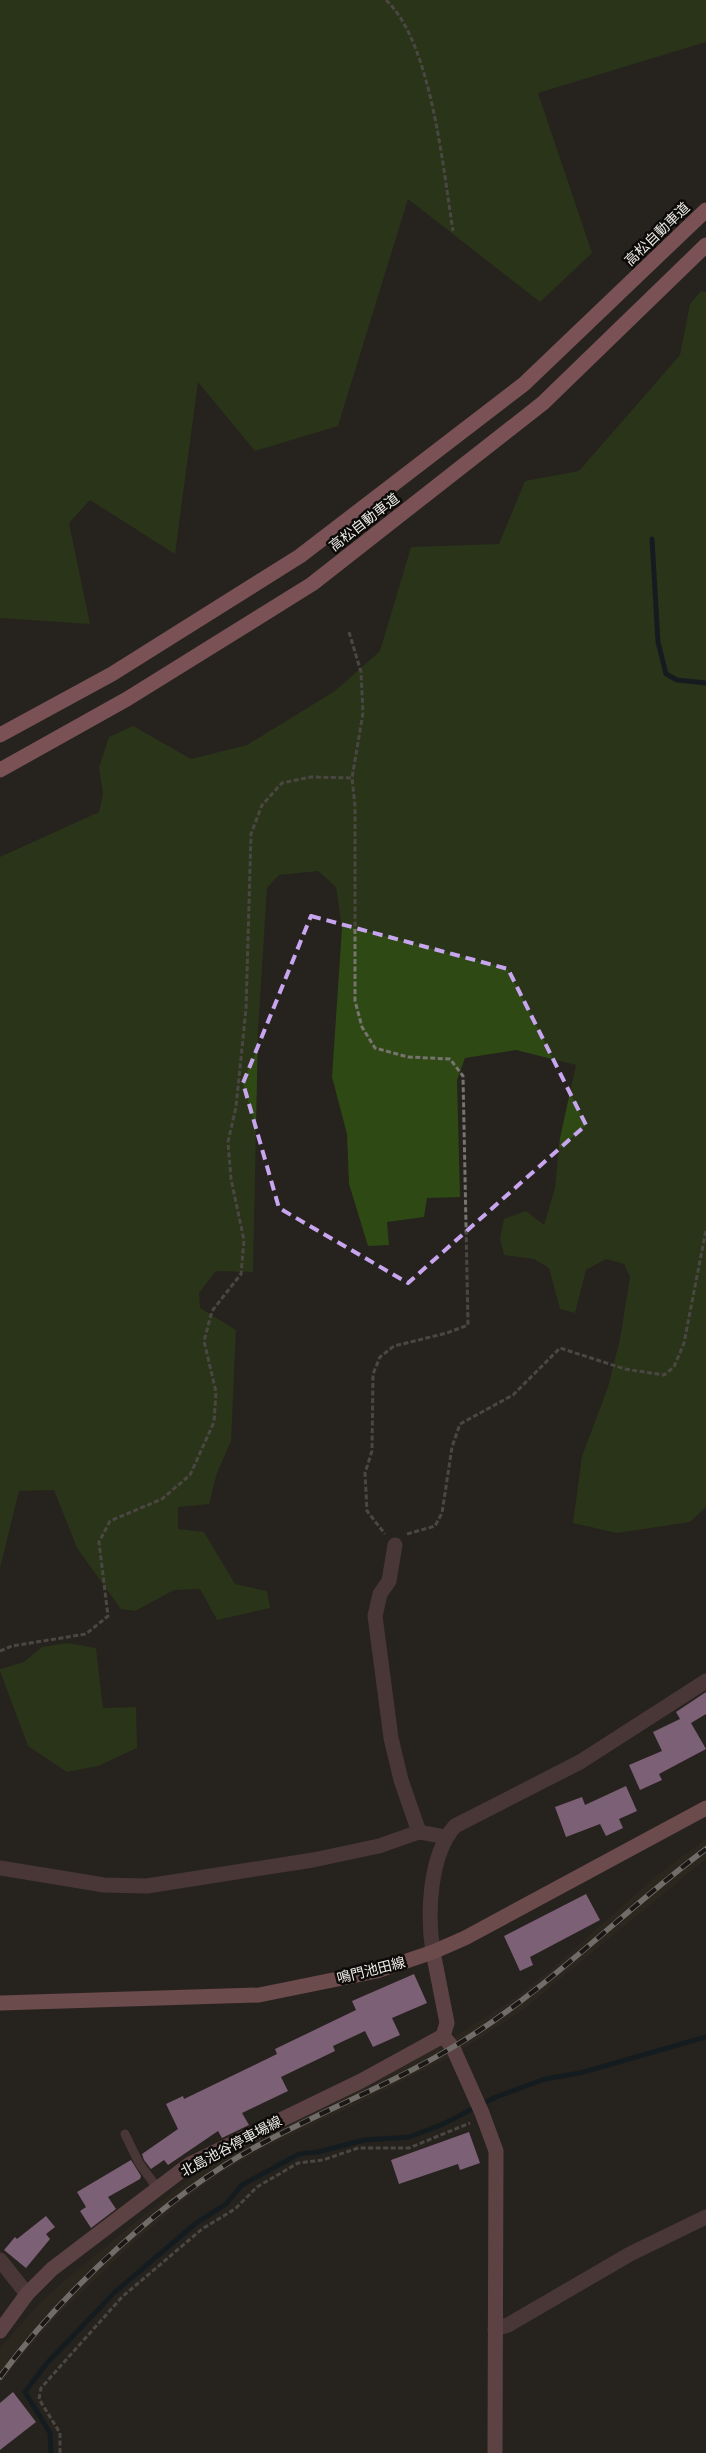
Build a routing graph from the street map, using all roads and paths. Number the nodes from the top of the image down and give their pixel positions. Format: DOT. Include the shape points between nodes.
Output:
graph roads {
  1 [pos="386,0"];
  2 [pos="706,210"];
  3 [pos="453,231"];
  4 [pos="706,245"];
  5 [pos="349,632"];
  6 [pos="0,735"];
  7 [pos="0,770"];
  8 [pos="352,778"];
  9 [pos="706,1230"];
  10 [pos="395,1545"];
  11 [pos="0,1651"];
  12 [pos="706,1681"];
  13 [pos="706,1808"];
  14 [pos="419,1832"];
  15 [pos="446,1837"];
  16 [pos="0,1868"];
  17 [pos="433,1952"];
  18 [pos="0,2003"];
  19 [pos="443,2036"];
  20 [pos="483,2114"];
  21 [pos="125,2134"];
  22 [pos="158,2189"];
  23 [pos="706,2217"];
  24 [pos="0,2260"];
  25 [pos="28,2294"];
  26 [pos="495,2329"];
  27 [pos="0,2331"];
  28 [pos="60,2453"];
  29 [pos="495,2453"];
  1 -- 3 [label="path" via="412,42 434,107"];
  2 -- 6 [label="highway, 高松自動車道" via="524,384 300,556 112,674"];
  4 -- 7 [label="highway, 高松自動車道" via="543,403 312,584 127,699"];
  5 -- 8 [label="path" via="361,672 363,713"];
  8 -- 10 [label="path" via="355,806 355,1001 362,1027 375,1048 408,1057 450,1059 464,1076 468,1325 394,1346 380,1357 373,1374 372,1450 365,1473 366,1511"];
  8 -- 11 [label="path" via="311,777 282,783 262,805 250,834 246,1009 236,1107 228,1142 244,1240 241,1274 212,1311 204,1341 216,1392 214,1422 190,1475 162,1499 110,1521 99,1542 108,1616 86,1634 12,1646"];
  9 -- 10 [label="path" via="684,1343 674,1367 664,1375 625,1369 560,1348 513,1394 460,1424 452,1447 442,1513 434,1526 405,1535"];
  10 -- 14 [label="street" via="390,1581 380,1594 375,1616 391,1738"];
  12 -- 15 [label="street" via="580,1762 455,1826"];
  13 -- 17 [label="main road, 鳴門池田線" via="465,1938"];
  14 -- 15 [label="street"];
  14 -- 16 [label="street" via="379,1846 341,1854 147,1886 104,1885"];
  15 -- 17 [label="street" via="439,1851 430,1909"];
  17 -- 18 [label="main road, 鳴門池田線" via="377,1971 259,1995"];
  17 -- 19 [label="main road" via="447,2023"];
  19 -- 20 [label="main road" via="453,2048"];
  19 -- 22 [label="main road, 北島池谷停車場線" via="361,2081 190,2164"];
  20 -- 26 [label="main road" via="496,2151"];
  20 -- 28 [label="path" via="448,2133 409,2148 358,2148 323,2160 298,2163 257,2187 235,2209 202,2229 122,2297 41,2388 38,2398 60,2433"];
  21 -- 22 [label="lane" via="139,2163"];
  22 -- 25 [label="main road, 北島池谷停車場線" via="52,2270"];
  23 -- 26 [label="street" via="630,2254 508,2325"];
  24 -- 25 [label="street"];
  25 -- 27 [label="main road, 北島池谷停車場線"];
  26 -- 29 [label="main road"];
}
